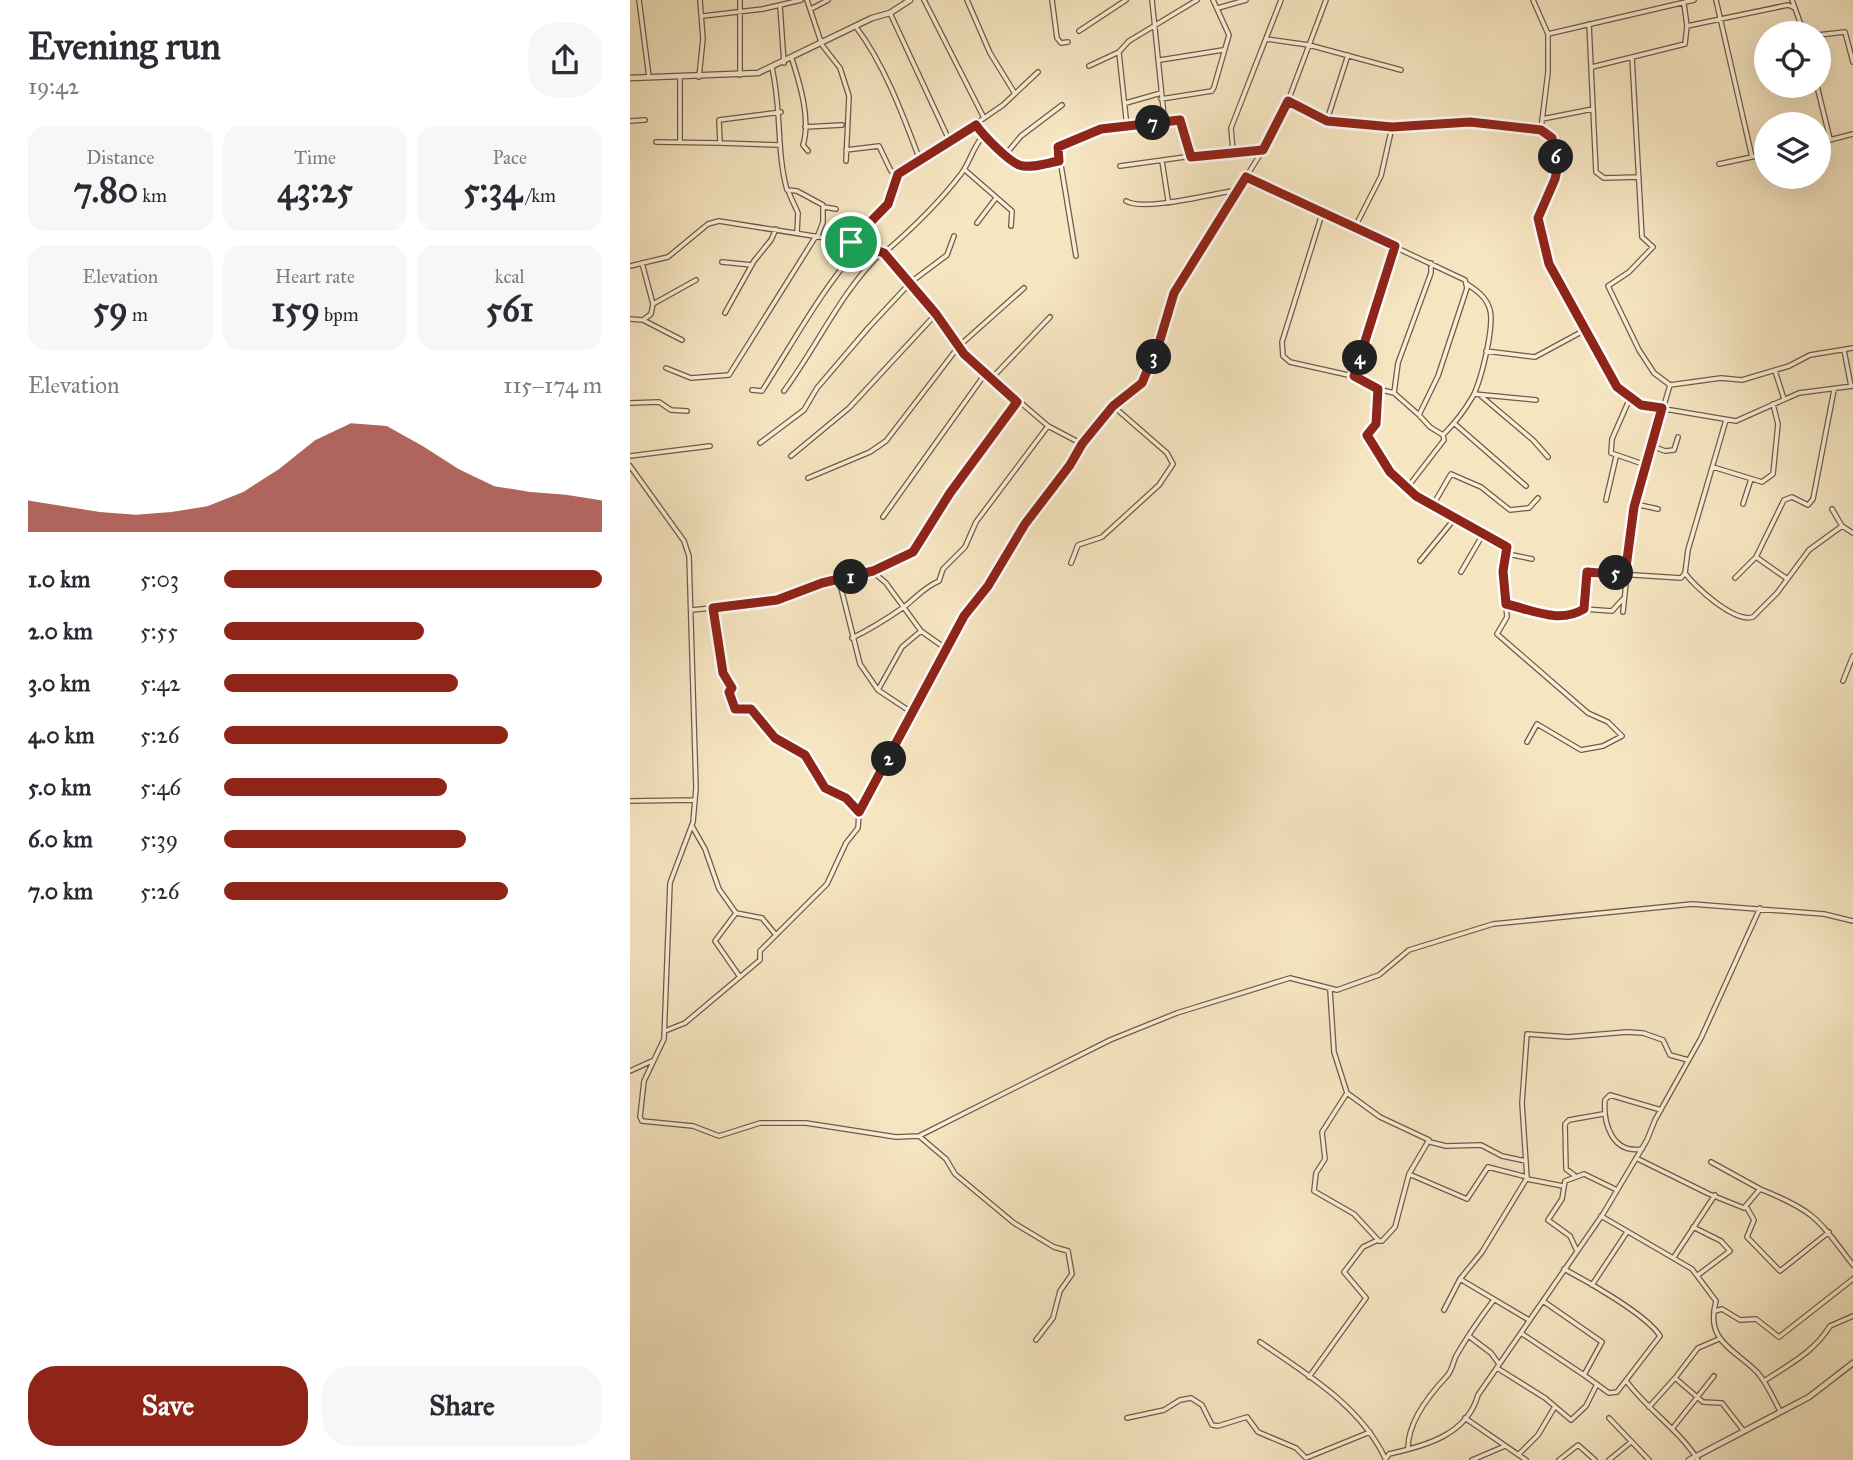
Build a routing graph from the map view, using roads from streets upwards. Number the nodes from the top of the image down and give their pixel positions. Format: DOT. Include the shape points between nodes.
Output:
graph roads {
  1 [pos="639,0"];
  2 [pos="700,0"];
  3 [pos="740,0"];
  4 [pos="801,0"];
  5 [pos="807,0"];
  6 [pos="828,0"];
  7 [pos="910,0"];
  8 [pos="924,0"];
  9 [pos="967,0"];
  10 [pos="1052,0"];
  11 [pos="1126,0"];
  12 [pos="1152,0"];
  13 [pos="1197,0"];
  14 [pos="1213,0"];
  15 [pos="1246,0"];
  16 [pos="1281,0"];
  17 [pos="1326,0"];
  18 [pos="1533,0"];
  19 [pos="1694,0"];
  20 [pos="1716,0"];
  21 [pos="1792,0"];
  22 [pos="1684,4"];
  23 [pos="780,6"];
  24 [pos="1217,8"];
  25 [pos="1795,8"];
  26 [pos="811,9"];
  27 [pos="741,10"];
  28 [pos="890,13"];
  29 [pos="703,16"];
  30 [pos="1722,19"];
  31 [pos="1800,21"];
  32 [pos="1589,24"];
  33 [pos="1687,26"];
  34 [pos="856,27"];
  35 [pos="1155,28"];
  36 [pos="1079,31"];
  37 [pos="1548,34"];
  38 [pos="1831,34"];
  39 [pos="1266,39"];
  40 [pos="1068,42"];
  41 [pos="822,45"];
  42 [pos="1309,45"];
  43 [pos="1223,50"];
  44 [pos="1119,52"];
  45 [pos="1348,55"];
  46 [pos="1632,57"];
  47 [pos="792,59"];
  48 [pos="1159,60"];
  49 [pos="1853,62"];
  50 [pos="784,63"];
  51 [pos="1089,66"];
  52 [pos="1592,67"];
  53 [pos="772,68"];
  54 [pos="1401,70"];
  55 [pos="1038,72"];
  56 [pos="740,75"];
  57 [pos="680,77"];
  58 [pos="699,77"];
  59 [pos="630,78"];
  60 [pos="649,78"];
  61 [pos="1014,92"];
  62 [pos="1161,93"];
  63 [pos="1161,99"];
  64 [pos="1288,101"];
  65 [pos="1126,103"];
  66 [pos="1062,105"];
  67 [pos="1593,109"];
  68 [pos="781,112"];
  69 [pos="984,118"];
  70 [pos="1542,119"];
  71 [pos="645,120"];
  72 [pos="1175,120"];
  73 [pos="630,121"];
  74 [pos="1327,121"];
  75 [pos="842,125"];
  76 [pos="976,125"];
  77 [pos="805,127"];
  78 [pos="1127,127"];
  79 [pos="1392,127"];
  80 [pos="1541,130"];
  81 [pos="1853,134"];
  82 [pos="983,136"];
  83 [pos="1831,139"];
  84 [pos="680,141"];
  85 [pos="656,142"];
  86 [pos="950,142"];
  87 [pos="720,143"];
  88 [pos="780,145"];
  89 [pos="846,150"];
  90 [pos="1263,150"];
  91 [pos="808,151"];
  92 [pos="1233,151"];
  93 [pos="1006,154"];
  94 [pos="1191,157"];
  95 [pos="1752,157"];
  96 [pos="845,161"];
  97 [pos="1059,161"];
  98 [pos="1162,161"];
  99 [pos="921,163"];
  100 [pos="1719,164"];
  101 [pos="1120,166"];
  102 [pos="965,169"];
  103 [pos="898,174"];
  104 [pos="1246,177"];
  105 [pos="1639,177"];
  106 [pos="1238,190"];
  107 [pos="789,192"];
  108 [pos="996,198"];
  109 [pos="1168,200"];
  110 [pos="1126,201"];
  111 [pos="824,207"];
  112 [pos="836,209"];
  113 [pos="1322,214"];
  114 [pos="977,223"];
  115 [pos="1011,226"];
  116 [pos="1355,227"];
  117 [pos="776,229"];
  118 [pos="796,233"];
  119 [pos="817,236"];
  120 [pos="954,236"];
  121 [pos="851,242"];
  122 [pos="861,245"];
  123 [pos="1395,246"];
  124 [pos="883,253"];
  125 [pos="1076,256"];
  126 [pos="722,262"];
  127 [pos="642,263"];
  128 [pos="1431,263"];
  129 [pos="752,265"];
  130 [pos="630,266"];
  131 [pos="696,280"];
  132 [pos="911,282"];
  133 [pos="1467,284"];
  134 [pos="1024,288"];
  135 [pos="653,304"];
  136 [pos="725,313"];
  137 [pos="936,314"];
  138 [pos="1051,317"];
  139 [pos="643,320"];
  140 [pos="630,321"];
  141 [pos="1585,330"];
  142 [pos="682,340"];
  143 [pos="959,346"];
  144 [pos="1853,348"];
  145 [pos="1486,351"];
  146 [pos="1844,351"];
  147 [pos="666,368"];
  148 [pos="1775,370"];
  149 [pos="985,374"];
  150 [pos="1354,376"];
  151 [pos="991,379"];
  152 [pos="1671,385"];
  153 [pos="1852,386"];
  154 [pos="1378,389"];
  155 [pos="752,390"];
  156 [pos="1833,390"];
  157 [pos="784,391"];
  158 [pos="1394,393"];
  159 [pos="1474,394"];
  160 [pos="1481,396"];
  161 [pos="1630,398"];
  162 [pos="1784,399"];
  163 [pos="1536,400"];
  164 [pos="1017,402"];
  165 [pos="630,403"];
  166 [pos="1773,404"];
  167 [pos="1113,406"];
  168 [pos="1662,408"];
  169 [pos="687,411"];
  170 [pos="1419,415"];
  171 [pos="1726,421"];
  172 [pos="1455,424"];
  173 [pos="1048,426"];
  174 [pos="1443,435"];
  175 [pos="1678,437"];
  176 [pos="760,443"];
  177 [pos="1082,444"];
  178 [pos="710,446"];
  179 [pos="1652,446"];
  180 [pos="630,456"];
  181 [pos="792,457"];
  182 [pos="1548,457"];
  183 [pos="1616,457"];
  184 [pos="1646,465"];
  185 [pos="630,466"];
  186 [pos="1713,467"];
  187 [pos="808,478"];
  188 [pos="1751,479"];
  189 [pos="1526,486"];
  190 [pos="1408,488"];
  191 [pos="1538,498"];
  192 [pos="1606,500"];
  193 [pos="1743,503"];
  194 [pos="1634,504"];
  195 [pos="1433,505"];
  196 [pos="1658,509"];
  197 [pos="1832,509"];
  198 [pos="883,517"];
  199 [pos="1456,517"];
  200 [pos="1842,526"];
  201 [pos="1853,533"];
  202 [pos="1482,536"];
  203 [pos="1508,554"];
  204 [pos="1756,557"];
  205 [pos="1532,559"];
  206 [pos="1420,561"];
  207 [pos="1071,563"];
  208 [pos="873,571"];
  209 [pos="1461,572"];
  210 [pos="1685,573"];
  211 [pos="1625,575"];
  212 [pos="1735,578"];
  213 [pos="1786,578"];
  214 [pos="839,580"];
  215 [pos="1623,599"];
  216 [pos="1506,604"];
  217 [pos="904,607"];
  218 [pos="713,608"];
  219 [pos="1584,609"];
  220 [pos="691,610"];
  221 [pos="1623,612"];
  222 [pos="921,631"];
  223 [pos="852,638"];
  224 [pos="945,648"];
  225 [pos="1853,656"];
  226 [pos="1843,681"];
  227 [pos="878,690"];
  228 [pos="914,714"];
  229 [pos="1527,742"];
  230 [pos="694,800"];
  231 [pos="630,801"];
  232 [pos="859,812"];
  233 [pos="692,826"];
  234 [pos="1760,908"];
  235 [pos="736,913"];
  236 [pos="1853,921"];
  237 [pos="776,935"];
  238 [pos="740,977"];
  239 [pos="1331,990"];
  240 [pos="665,1031"];
  241 [pos="654,1060"];
  242 [pos="1688,1060"];
  243 [pos="630,1071"];
  244 [pos="1347,1093"];
  245 [pos="1662,1111"];
  246 [pos="1603,1114"];
  247 [pos="919,1136"];
  248 [pos="1430,1142"];
  249 [pos="1642,1149"];
  250 [pos="1636,1158"];
  251 [pos="1526,1161"];
  252 [pos="1711,1162"];
  253 [pos="1409,1174"];
  254 [pos="1574,1175"];
  255 [pos="1527,1178"];
  256 [pos="1563,1186"];
  257 [pos="1760,1189"];
  258 [pos="1617,1191"];
  259 [pos="1715,1195"];
  260 [pos="1747,1208"];
  261 [pos="1601,1216"];
  262 [pos="1693,1227"];
  263 [pos="1627,1232"];
  264 [pos="1829,1232"];
  265 [pos="1378,1240"];
  266 [pos="1577,1251"];
  267 [pos="1674,1257"];
  268 [pos="1853,1265"];
  269 [pos="1564,1269"];
  270 [pos="1698,1275"];
  271 [pos="1460,1279"];
  272 [pos="1853,1279"];
  273 [pos="1592,1286"];
  274 [pos="1494,1300"];
  275 [pos="1542,1301"];
  276 [pos="1444,1310"];
  277 [pos="1714,1311"];
  278 [pos="1853,1315"];
  279 [pos="1529,1320"];
  280 [pos="1521,1333"];
  281 [pos="1469,1337"];
  282 [pos="1719,1339"];
  283 [pos="1036,1340"];
  284 [pos="1260,1342"];
  285 [pos="1853,1363"];
  286 [pos="1498,1366"];
  287 [pos="1584,1375"];
  288 [pos="1714,1376"];
  289 [pos="1309,1377"];
  290 [pos="1675,1378"];
  291 [pos="1765,1381"];
  292 [pos="1627,1382"];
  293 [pos="1597,1384"];
  294 [pos="1696,1399"];
  295 [pos="1648,1407"];
  296 [pos="1554,1408"];
  297 [pos="1780,1411"];
  298 [pos="1127,1418"];
  299 [pos="1465,1418"];
  300 [pos="1609,1418"];
  301 [pos="1672,1430"];
  302 [pos="1743,1430"];
  303 [pos="1370,1432"];
  304 [pos="1631,1442"];
  305 [pos="1505,1446"];
  306 [pos="1408,1448"];
  307 [pos="1523,1456"];
  308 [pos="1696,1458"];
  309 [pos="1385,1459"];
  310 [pos="1472,1460"];
  311 [pos="1517,1460"];
  312 [pos="1559,1460"];
  313 [pos="1595,1460"];
  314 [pos="1609,1460"];
  315 [pos="1649,1460"];
  316 [pos="1689,1460"];
  1 -- 60 [label="street"];
  2 -- 29 [label="street"];
  3 -- 27 [label="street"];
  4 -- 23 [label="street"];
  5 -- 26 [label="street"];
  6 -- 26 [label="street"];
  7 -- 28 [label="street"];
  8 -- 69 [label="street"];
  9 -- 61 [label="street" via="990,53"];
  10 -- 40 [label="street" via="1057,38"];
  11 -- 36 [label="street"];
  12 -- 35 [label="street"];
  13 -- 35 [label="street"];
  14 -- 24 [label="street"];
  15 -- 24 [label="street"];
  16 -- 39 [label="street"];
  17 -- 42 [label="street"];
  18 -- 37 [label="street"];
  19 -- 22 [label="street"];
  20 -- 30 [label="street"];
  21 -- 25 [label="street"];
  22 -- 32 [label="street"];
  22 -- 33 [label="street"];
  23 -- 27 [label="street"];
  23 -- 50 [label="street"];
  24 -- 43 [label="street" via="1229,35"];
  25 -- 30 [label="street" via="1791,5"];
  25 -- 31 [label="street"];
  26 -- 41 [label="street"];
  27 -- 29 [label="street"];
  27 -- 56 [label="street"];
  28 -- 34 [label="street"];
  28 -- 86 [label="street"];
  29 -- 58 [label="street"];
  30 -- 33 [label="street"];
  30 -- 95 [label="street"];
  32 -- 37 [label="street"];
  32 -- 52 [label="street"];
  33 -- 46 [label="street" via="1685,44"];
  34 -- 41 [label="street"];
  34 -- 99 [label="street" via="890,89"];
  35 -- 44 [label="street" via="1129,41"];
  35 -- 48 [label="street"];
  37 -- 70 [label="street"];
  38 -- 49 [label="street" via="1845,32"];
  39 -- 42 [label="street"];
  39 -- 92 [label="street" via="1231,128"];
  41 -- 47 [label="street"];
  41 -- 89 [label="street" via="840,68 849,96"];
  42 -- 45 [label="street"];
  42 -- 64 [label="street"];
  43 -- 48 [label="street"];
  43 -- 63 [label="street" via="1212,91"];
  44 -- 51 [label="street"];
  44 -- 65 [label="street"];
  45 -- 54 [label="street"];
  45 -- 74 [label="street"];
  46 -- 52 [label="street"];
  46 -- 105 [label="street"];
  47 -- 50 [label="street"];
  47 -- 77 [label="street"];
  48 -- 62 [label="street"];
  50 -- 53 [label="street"];
  52 -- 67 [label="street"];
  53 -- 56 [label="street"];
  53 -- 68 [label="street"];
  55 -- 61 [label="street"];
  56 -- 58 [label="street"];
  57 -- 58 [label="street"];
  57 -- 60 [label="street"];
  57 -- 84 [label="street"];
  59 -- 60 [label="street"];
  61 -- 69 [label="street"];
  62 -- 63 [label="street"];
  62 -- 65 [label="street"];
  63 -- 72 [label="street" via="1164,116"];
  64 -- 74 [label="street"];
  64 -- 90 [label="street"];
  65 -- 78 [label="street"];
  66 -- 93 [label="street" via="1021,136"];
  67 -- 70 [label="street"];
  67 -- 105 [label="street" via="1596,172 1604,178"];
  68 -- 87 [label="street" via="721,118"];
  68 -- 88 [label="street"];
  69 -- 76 [label="street"];
  70 -- 80 [label="street"];
  71 -- 73 [label="street"];
  72 -- 78 [label="street"];
  72 -- 94 [label="street" via="1182,122"];
  74 -- 79 [label="street"];
  75 -- 77 [label="street"];
  76 -- 82 [label="street"];
  76 -- 86 [label="street"];
  77 -- 91 [label="street" via="803,145"];
  78 -- 97 [label="street" via="1101,129 1058,147"];
  79 -- 80 [label="street" via="1470,122"];
  79 -- 116 [label="street" via="1381,176"];
  80 -- 141 [label="street" via="1552,138 1558,165 1538,214 1538,227 1549,264"];
  81 -- 83 [label="street"];
  82 -- 93 [label="street"];
  82 -- 102 [label="street"];
  84 -- 85 [label="street"];
  84 -- 87 [label="street"];
  86 -- 99 [label="street"];
  87 -- 88 [label="street"];
  88 -- 107 [label="street"];
  89 -- 96 [label="street"];
  89 -- 103 [label="street" via="879,146 891,171"];
  90 -- 92 [label="street"];
  90 -- 104 [label="street"];
  92 -- 94 [label="street"];
  93 -- 97 [label="street" via="1018,165"];
  94 -- 98 [label="street"];
  95 -- 100 [label="street"];
  97 -- 125 [label="street"];
  98 -- 101 [label="street"];
  98 -- 109 [label="street"];
  99 -- 103 [label="street"];
  102 -- 108 [label="street"];
  102 -- 124 [label="street" via="930,212"];
  103 -- 121 [label="street" via="888,204"];
  104 -- 106 [label="street"];
  104 -- 113 [label="street"];
  105 -- 152 [label="street" via="1642,237 1653,247 1608,286 1654,373"];
  106 -- 109 [label="street"];
  106 -- 167 [label="street" via="1174,293 1142,383"];
  107 -- 111 [label="street" via="797,191"];
  107 -- 118 [label="street" via="798,213"];
  108 -- 114 [label="street"];
  108 -- 115 [label="street" via="1012,211"];
  109 -- 110 [label="street" via="1136,205"];
  111 -- 112 [label="street"];
  111 -- 119 [label="street"];
  113 -- 116 [label="street"];
  113 -- 150 [label="street" via="1282,353 1290,362"];
  116 -- 123 [label="street"];
  117 -- 118 [label="street"];
  117 -- 127 [label="street" via="719,221 708,224 668,257"];
  117 -- 129 [label="street"];
  118 -- 119 [label="street"];
  119 -- 121 [label="street"];
  119 -- 147 [label="street" via="729,374 691,378"];
  120 -- 132 [label="street" via="947,255"];
  121 -- 122 [label="street"];
  122 -- 124 [label="street"];
  122 -- 155 [label="street" via="830,281 762,391"];
  123 -- 128 [label="street"];
  123 -- 150 [label="street"];
  124 -- 132 [label="street"];
  124 -- 157 [label="street" via="846,292"];
  126 -- 129 [label="street"];
  127 -- 130 [label="street"];
  127 -- 135 [label="street"];
  128 -- 133 [label="street"];
  128 -- 158 [label="street" via="1398,363"];
  129 -- 136 [label="street"];
  131 -- 135 [label="street"];
  132 -- 137 [label="street"];
  132 -- 176 [label="street" via="817,388 804,410"];
  133 -- 145 [label="street" via="1489,307 1493,326"];
  133 -- 170 [label="street" via="1438,376"];
  134 -- 143 [label="street"];
  135 -- 139 [label="street" via="652,314"];
  137 -- 143 [label="street"];
  137 -- 181 [label="street" via="849,408"];
  138 -- 151 [label="street"];
  139 -- 140 [label="street"];
  139 -- 142 [label="street"];
  141 -- 145 [label="street" via="1535,357"];
  141 -- 161 [label="street" via="1617,387"];
  143 -- 149 [label="street"];
  143 -- 187 [label="street" via="886,441"];
  144 -- 146 [label="street"];
  145 -- 159 [label="street"];
  146 -- 148 [label="street" via="1810,355"];
  146 -- 153 [label="street"];
  148 -- 152 [label="street" via="1742,380 1721,377"];
  148 -- 162 [label="street"];
  149 -- 151 [label="street"];
  149 -- 198 [label="street"];
  150 -- 154 [label="street"];
  151 -- 164 [label="street"];
  152 -- 168 [label="street"];
  153 -- 156 [label="street"];
  154 -- 158 [label="street"];
  154 -- 190 [label="street" via="1376,424 1367,435 1390,472"];
  156 -- 162 [label="street"];
  156 -- 204 [label="street" via="1813,499 1808,505 1792,498 1784,500"];
  158 -- 170 [label="street"];
  159 -- 160 [label="street"];
  159 -- 172 [label="street"];
  160 -- 163 [label="street" via="1503,394"];
  160 -- 182 [label="street"];
  161 -- 168 [label="street"];
  161 -- 183 [label="street" via="1612,439 1611,453"];
  162 -- 166 [label="street"];
  164 -- 173 [label="street"];
  164 -- 208 [label="street" via="913,552"];
  165 -- 169 [label="street" via="659,402 671,410"];
  166 -- 171 [label="street"];
  166 -- 188 [label="street" via="1778,424 1773,474 1762,482"];
  167 -- 177 [label="street"];
  167 -- 207 [label="street" via="1167,453 1173,464 1158,485 1102,537 1077,545"];
  168 -- 171 [label="street"];
  168 -- 179 [label="street"];
  170 -- 174 [label="street"];
  171 -- 186 [label="street"];
  172 -- 174 [label="street"];
  172 -- 189 [label="street"];
  173 -- 177 [label="street"];
  173 -- 217 [label="street" via="976,522 965,547 943,569 939,581 923,588"];
  174 -- 190 [label="street" via="1444,440"];
  175 -- 179 [label="street" via="1674,450"];
  177 -- 224 [label="street"];
  178 -- 180 [label="street"];
  179 -- 184 [label="street"];
  183 -- 184 [label="street"];
  183 -- 192 [label="street"];
  184 -- 194 [label="street"];
  185 -- 220 [label="street" via="684,541"];
  186 -- 188 [label="street"];
  186 -- 210 [label="street"];
  188 -- 193 [label="street"];
  190 -- 195 [label="street"];
  191 -- 195 [label="street" via="1529,508 1510,510 1481,487 1451,474"];
  194 -- 196 [label="street"];
  194 -- 211 [label="street"];
  195 -- 199 [label="street"];
  197 -- 200 [label="street"];
  199 -- 202 [label="street"];
  199 -- 206 [label="street"];
  200 -- 201 [label="street"];
  200 -- 213 [label="street" via="1809,550"];
  202 -- 203 [label="street" via="1507,547"];
  202 -- 209 [label="street"];
  203 -- 205 [label="street"];
  203 -- 216 [label="street" via="1503,571"];
  204 -- 212 [label="street"];
  204 -- 213 [label="street"];
  208 -- 214 [label="street"];
  208 -- 217 [label="street"];
  210 -- 211 [label="street" via="1678,579"];
  210 -- 213 [label="street" via="1698,590 1747,618 1758,613"];
  211 -- 215 [label="street"];
  211 -- 219 [label="street" via="1587,572"];
  214 -- 218 [label="street" via="777,600"];
  214 -- 223 [label="street"];
  215 -- 219 [label="street" via="1612,611"];
  215 -- 221 [label="street"];
  216 -- 219 [label="street" via="1552,615"];
  216 -- 229 [label="street" via="1507,617 1497,634 1588,713 1608,722 1622,736 1581,750 1537,724"];
  217 -- 222 [label="street"];
  217 -- 223 [label="street"];
  218 -- 220 [label="street"];
  218 -- 232 [label="street" via="723,673 731,682 735,709 751,709 775,738 805,755 825,788 846,798"];
  220 -- 230 [label="street"];
  222 -- 224 [label="street"];
  222 -- 227 [label="street" via="902,647"];
  223 -- 227 [label="street" via="860,664"];
  224 -- 228 [label="street"];
  225 -- 226 [label="street"];
  227 -- 228 [label="street"];
  228 -- 232 [label="street"];
  230 -- 231 [label="street"];
  230 -- 233 [label="street"];
  232 -- 237 [label="street" via="858,828 827,884"];
  233 -- 235 [label="street" via="719,889"];
  233 -- 240 [label="street" via="670,883"];
  234 -- 236 [label="street"];
  234 -- 239 [label="street" via="1653,906 1493,924 1409,950 1378,975"];
  234 -- 242 [label="street"];
  235 -- 237 [label="street" via="762,918"];
  235 -- 238 [label="street" via="715,941"];
  237 -- 238 [label="street" via="760,951 760,960"];
  238 -- 240 [label="street" via="685,1023"];
  239 -- 244 [label="street" via="1334,1052"];
  239 -- 247 [label="street" via="1290,978 1177,1013 1110,1040"];
  240 -- 241 [label="street"];
  241 -- 243 [label="street"];
  241 -- 247 [label="street" via="644,1081 640,1117 649,1123 693,1126 714,1135 760,1123"];
  242 -- 245 [label="street"];
  242 -- 251 [label="street" via="1670,1055 1663,1040 1643,1033 1527,1034 1522,1103"];
  244 -- 248 [label="street" via="1380,1117"];
  244 -- 265 [label="street" via="1322,1132 1325,1159 1316,1173 1314,1191 1354,1214"];
  245 -- 246 [label="street" via="1610,1095"];
  245 -- 249 [label="street"];
  246 -- 249 [label="street" via="1615,1141 1631,1150"];
  246 -- 254 [label="street" via="1567,1122 1566,1169"];
  247 -- 283 [label="street" via="946,1159 955,1174 1014,1223 1068,1251 1072,1274 1060,1291 1053,1318"];
  248 -- 251 [label="street" via="1480,1144"];
  248 -- 253 [label="street"];
  249 -- 250 [label="street"];
  250 -- 258 [label="street"];
  250 -- 259 [label="street"];
  251 -- 255 [label="street"];
  252 -- 257 [label="street"];
  253 -- 255 [label="street" via="1467,1199 1488,1167"];
  253 -- 265 [label="street" via="1395,1227 1387,1240"];
  254 -- 256 [label="street"];
  254 -- 258 [label="street" via="1584,1174"];
  255 -- 256 [label="street"];
  255 -- 271 [label="street"];
  256 -- 266 [label="street" via="1562,1199 1548,1220 1570,1236"];
  257 -- 260 [label="street"];
  257 -- 264 [label="street" via="1808,1210"];
  258 -- 261 [label="street"];
  259 -- 260 [label="street"];
  259 -- 262 [label="street"];
  260 -- 264 [label="street" via="1754,1220 1747,1237 1780,1271"];
  261 -- 263 [label="street"];
  261 -- 266 [label="street"];
  262 -- 267 [label="street"];
  262 -- 270 [label="street" via="1730,1251"];
  263 -- 267 [label="street"];
  263 -- 273 [label="street"];
  264 -- 268 [label="street"];
  265 -- 289 [label="street" via="1363,1247 1344,1272 1366,1298"];
  266 -- 269 [label="street"];
  267 -- 270 [label="street"];
  269 -- 273 [label="street"];
  269 -- 275 [label="street"];
  270 -- 277 [label="street" via="1714,1297"];
  271 -- 274 [label="street"];
  271 -- 276 [label="street"];
  272 -- 277 [label="street" via="1780,1337 1756,1319 1740,1320 1723,1309"];
  273 -- 292 [label="street" via="1659,1334"];
  274 -- 279 [label="street"];
  274 -- 281 [label="street"];
  275 -- 279 [label="street"];
  275 -- 287 [label="street" via="1602,1342"];
  277 -- 282 [label="street" via="1714,1332"];
  278 -- 291 [label="street" via="1830,1326 1806,1355"];
  279 -- 280 [label="street"];
  280 -- 286 [label="street"];
  280 -- 287 [label="street"];
  281 -- 286 [label="street" via="1491,1353"];
  281 -- 306 [label="street" via="1448,1376 1423,1407"];
  282 -- 290 [label="street" via="1698,1348"];
  282 -- 291 [label="street"];
  284 -- 289 [label="street"];
  285 -- 297 [label="street" via="1808,1397"];
  286 -- 296 [label="street"];
  286 -- 299 [label="street"];
  287 -- 293 [label="street"];
  288 -- 294 [label="street"];
  289 -- 303 [label="street" via="1345,1404"];
  290 -- 294 [label="street"];
  290 -- 295 [label="street"];
  291 -- 297 [label="street"];
  292 -- 293 [label="street" via="1614,1394"];
  292 -- 295 [label="street"];
  293 -- 296 [label="street" via="1575,1419"];
  294 -- 301 [label="street"];
  294 -- 302 [label="street" via="1722,1403"];
  295 -- 301 [label="street"];
  296 -- 307 [label="street"];
  297 -- 302 [label="street"];
  298 -- 303 [label="street" via="1191,1398 1202,1405 1212,1425 1247,1417 1258,1432 1296,1448 1307,1458"];
  299 -- 305 [label="street"];
  299 -- 306 [label="street" via="1450,1435"];
  300 -- 304 [label="street"];
  301 -- 308 [label="street" via="1683,1437"];
  302 -- 308 [label="street"];
  303 -- 309 [label="street"];
  304 -- 314 [label="street"];
  304 -- 315 [label="street"];
  305 -- 307 [label="street"];
  305 -- 310 [label="street"];
  306 -- 309 [label="street"];
  307 -- 311 [label="street"];
  308 -- 316 [label="street"];
  312 -- 313 [label="street" via="1578,1445"];
}
